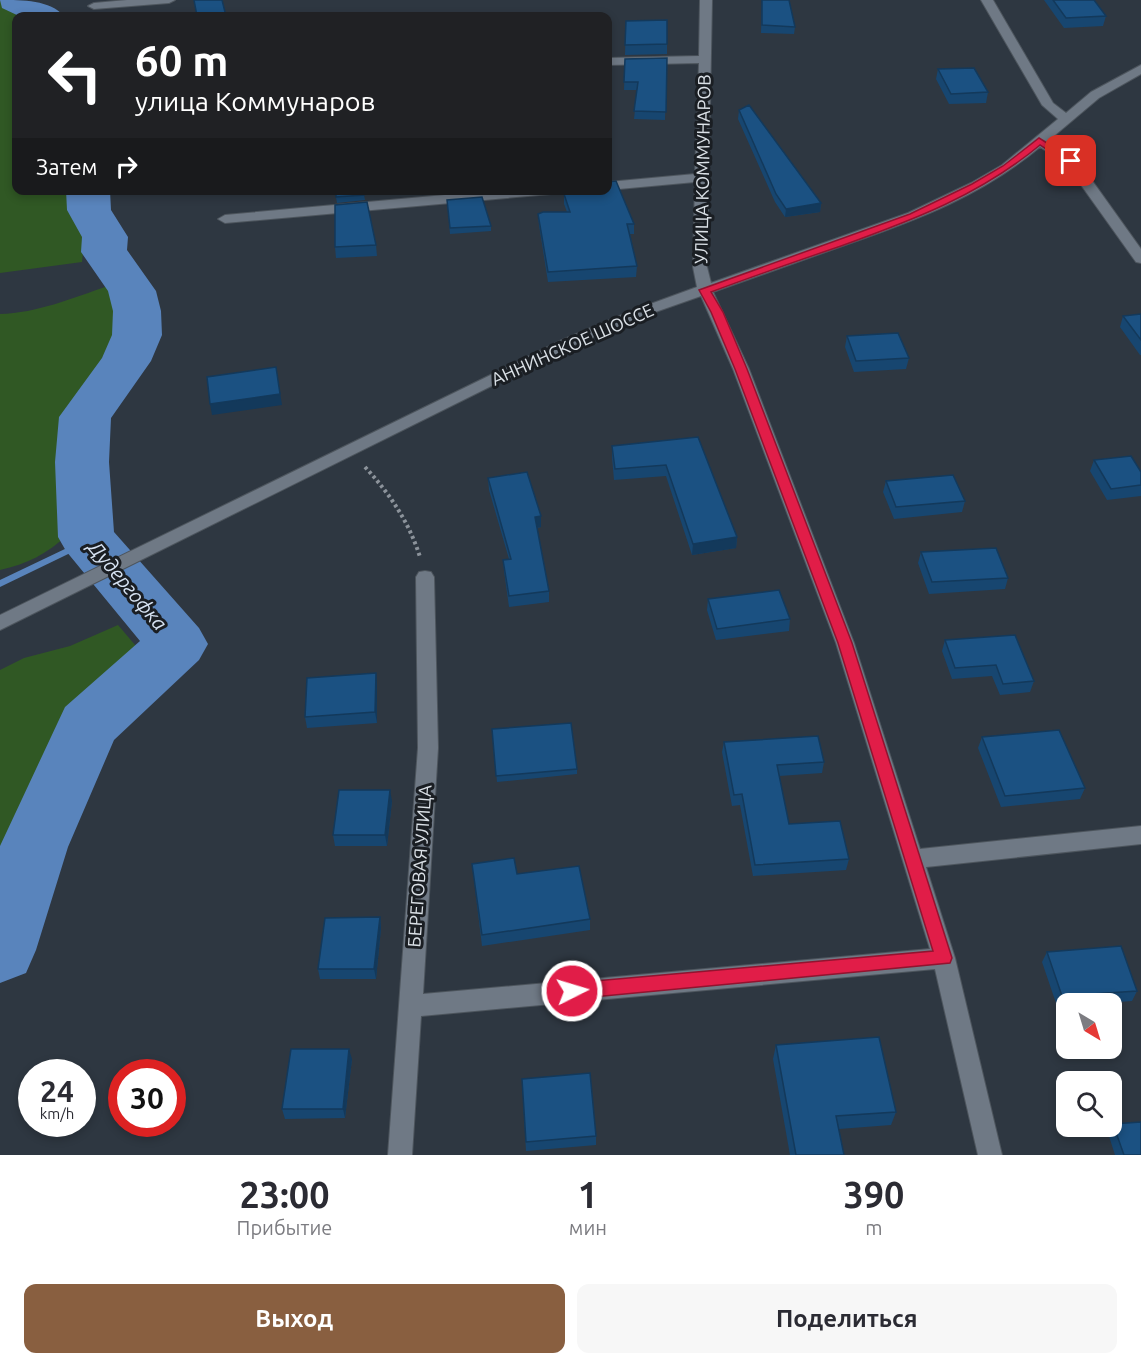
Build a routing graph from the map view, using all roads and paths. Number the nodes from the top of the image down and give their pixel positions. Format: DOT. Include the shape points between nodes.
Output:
graph roads {
  1 [pos="169,0"];
  2 [pos="706,0"];
  3 [pos="987,0"];
  4 [pos="94,6"];
  5 [pos="704,59"];
  6 [pos="612,61"];
  7 [pos="1141,69"];
  8 [pos="1065,119"];
  9 [pos="1039,141"];
  10 [pos="701,177"];
  11 [pos="612,186"];
  12 [pos="495,195"];
  13 [pos="225,219"];
  14 [pos="1141,259"];
  15 [pos="705,290"];
  16 [pos="362,465"];
  17 [pos="425,577"];
  18 [pos="0,623"];
  19 [pos="1141,835"];
  20 [pos="914,859"];
  21 [pos="944,958"];
  22 [pos="409,1006"];
  23 [pos="400,1155"];
  24 [pos="990,1155"];
  1 -- 4 [label="street"];
  2 -- 5 [label="street, УЛИЦА КОММУНАРОВ"];
  3 -- 8 [label="street" via="1048,105"];
  5 -- 6 [label="street"];
  5 -- 10 [label="street, УЛИЦА КОММУНАРОВ"];
  7 -- 8 [label="street, АННИНСКОЕ ШОССЕ" via="1095,95"];
  8 -- 9 [label="street, АННИНСКОЕ ШОССЕ"];
  9 -- 14 [label="street" via="1071,161"];
  9 -- 15 [label="street, АННИНСКОЕ ШОССЕ" via="976,186 913,216"];
  10 -- 11 [label="street"];
  10 -- 15 [label="street, УЛИЦА КОММУНАРОВ" via="700,267"];
  12 -- 13 [label="street"];
  15 -- 18 [label="street, АННИНСКОЕ ШОССЕ" via="567,343"];
  15 -- 20 [label="street, УЛИЦА КОММУНАРОВ" via="741,369 845,643"];
  16 -- 17 [label="path" via="386,489 415,544"];
  17 -- 22 [label="street, БЕРЕГОВАЯ УЛИЦА" via="428,748"];
  19 -- 20 [label="street"];
  20 -- 21 [label="street, УЛИЦА КОММУНАРОВ"];
  21 -- 22 [label="street"];
  21 -- 24 [label="street, УЛИЦА КОММУНАРОВ"];
  22 -- 23 [label="street, БЕРЕГОВАЯ УЛИЦА"];
}
